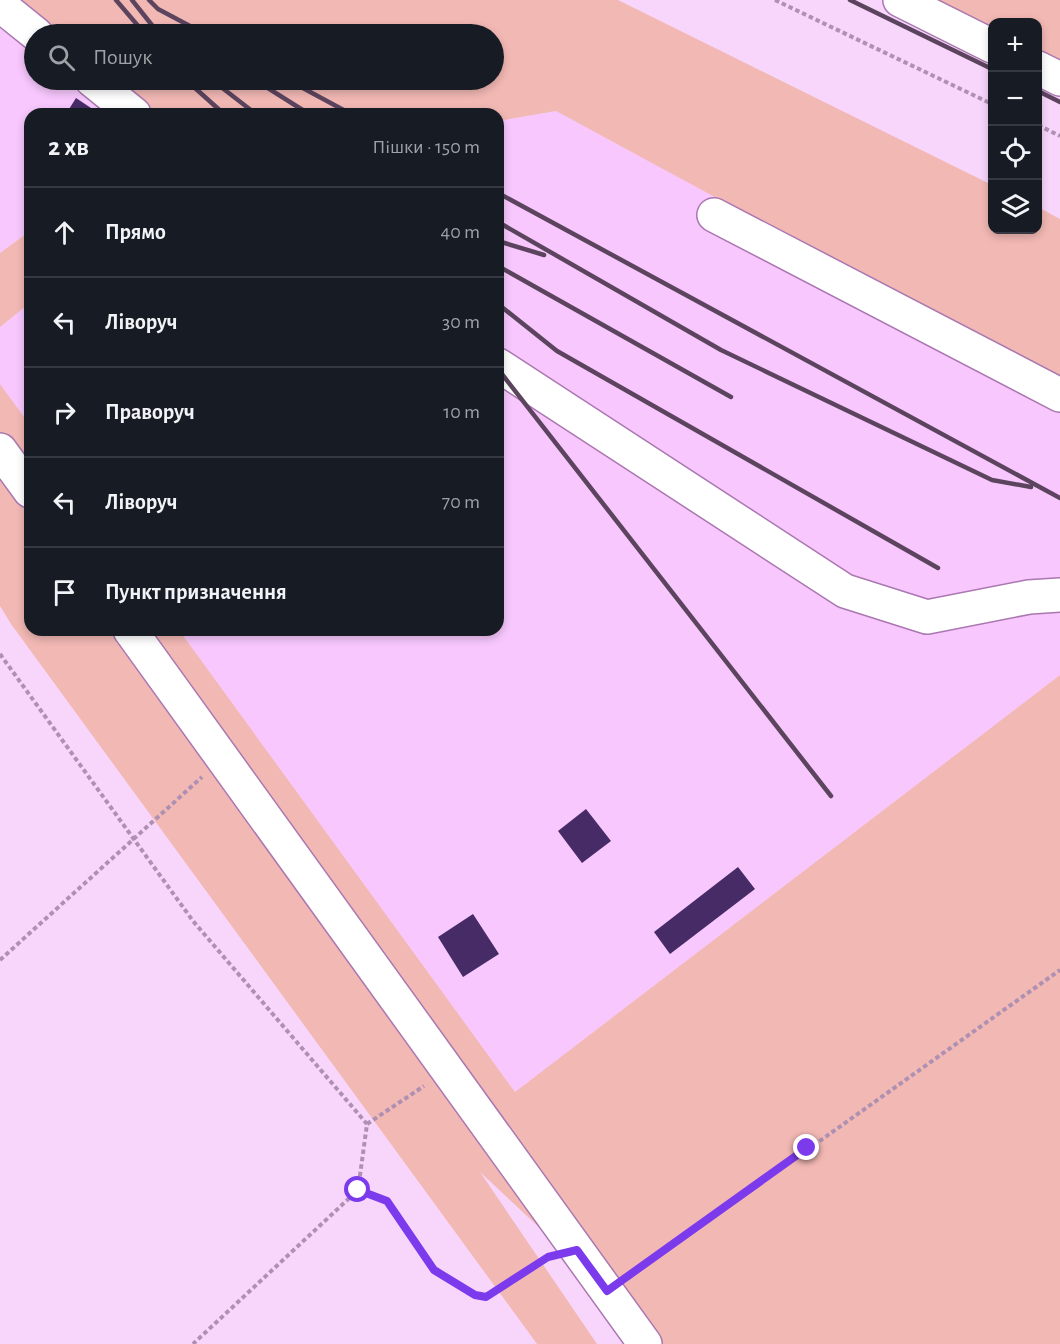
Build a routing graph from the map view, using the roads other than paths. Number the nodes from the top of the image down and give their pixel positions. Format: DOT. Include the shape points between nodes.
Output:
graph roads {
  1 [pos="900,0"];
  2 [pos="0,5"];
  3 [pos="24,24"];
  4 [pos="988,44"];
  5 [pos="1042,70"];
  6 [pos="1060,79"];
  7 [pos="104,90"];
  8 [pos="127,108"];
  9 [pos="714,215"];
  10 [pos="504,369"];
  11 [pos="1060,395"];
  12 [pos="0,450"];
  13 [pos="24,483"];
  14 [pos="1060,595"];
  15 [pos="134,636"];
  16 [pos="645,1344"];
  1 -- 4 [label="street"];
  2 -- 3 [label="street"];
  5 -- 6 [label="street"];
  7 -- 8 [label="street"];
  9 -- 11 [label="street"];
  10 -- 14 [label="street" via="845,591 927,616"];
  12 -- 13 [label="street"];
  15 -- 16 [label="street"];
}
